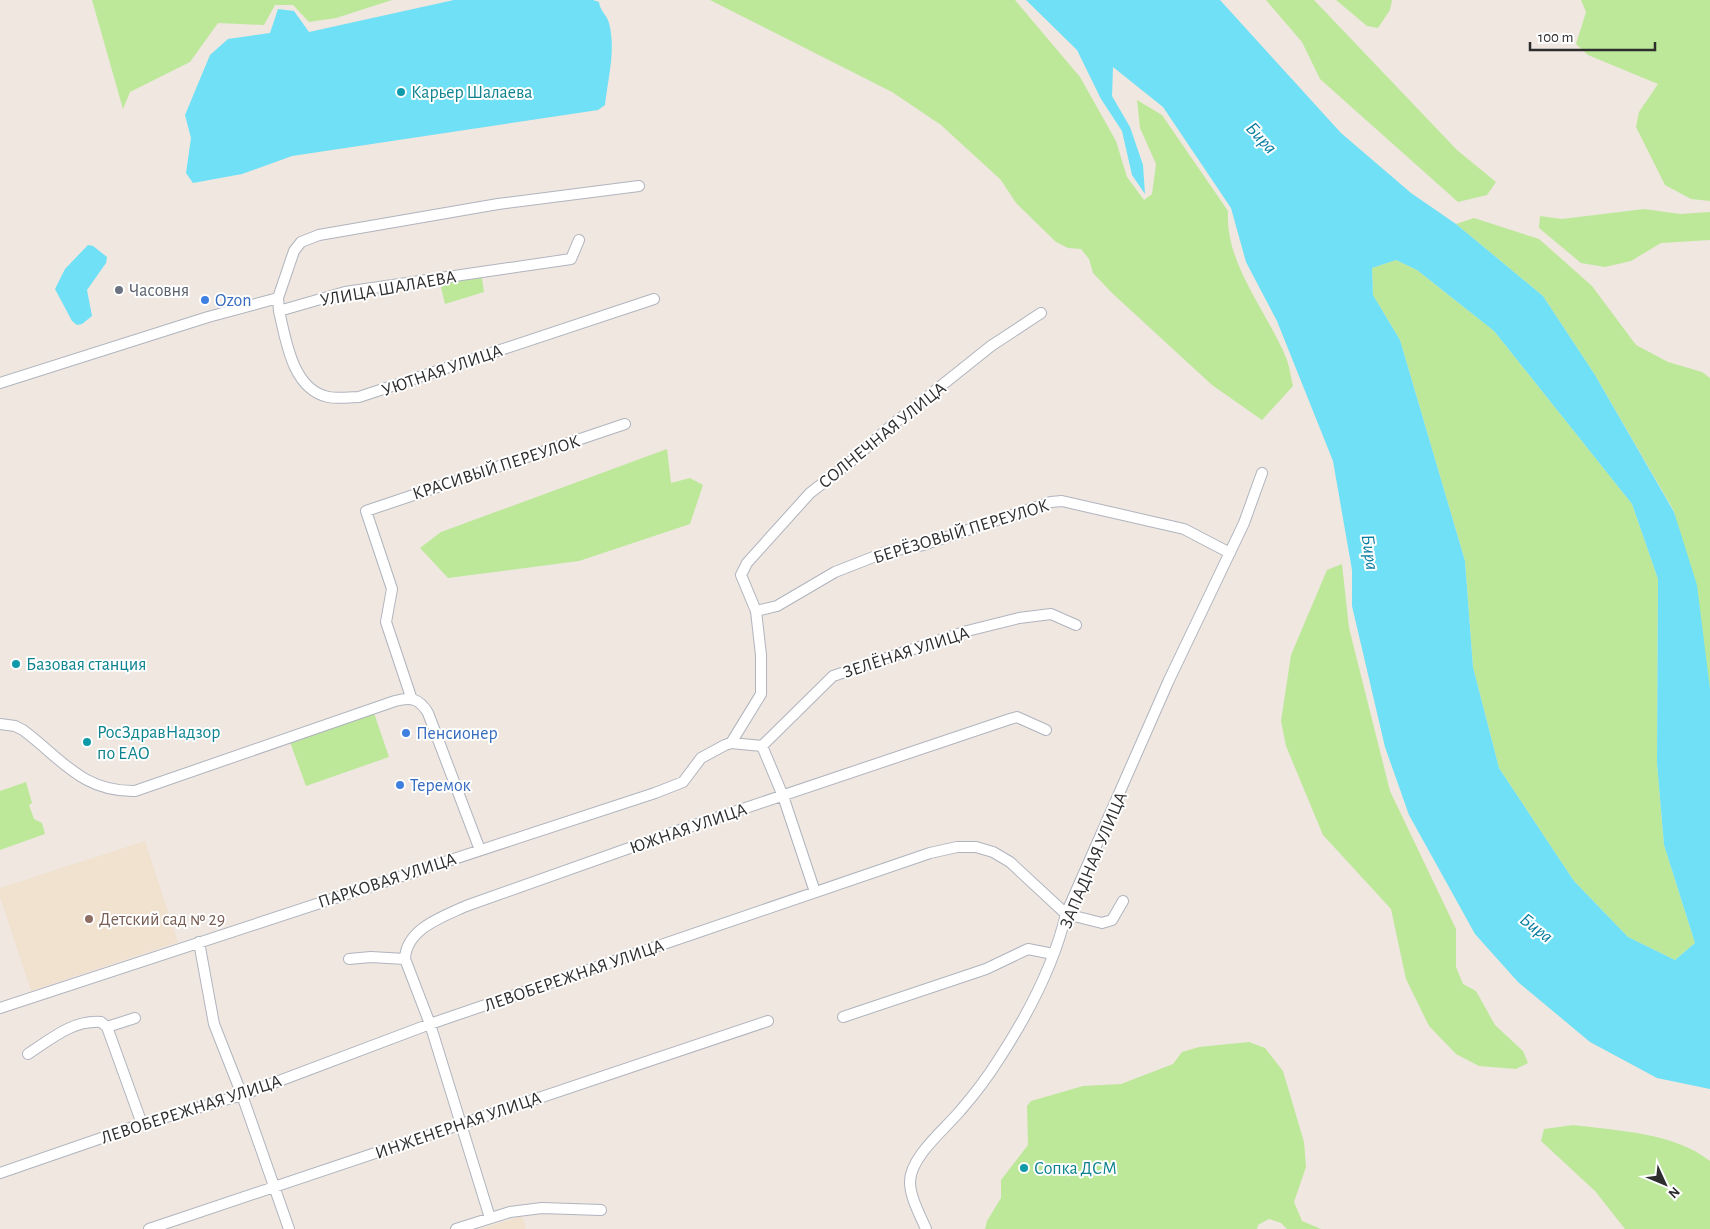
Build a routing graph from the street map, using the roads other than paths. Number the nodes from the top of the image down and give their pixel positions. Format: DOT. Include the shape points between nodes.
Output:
graph roads {
  1 [pos="639,186"];
  2 [pos="579,240"];
  3 [pos="278,298"];
  4 [pos="654,298"];
  5 [pos="279,311"];
  6 [pos="1041,313"];
  7 [pos="0,383"];
  8 [pos="626,424"];
  9 [pos="1262,473"];
  10 [pos="1230,553"];
  11 [pos="756,611"];
  12 [pos="1076,625"];
  13 [pos="411,697"];
  14 [pos="0,724"];
  15 [pos="1046,730"];
  16 [pos="731,743"];
  17 [pos="762,746"];
  18 [pos="783,796"];
  19 [pos="480,850"];
  20 [pos="815,892"];
  21 [pos="1123,901"];
  22 [pos="1066,914"];
  23 [pos="199,942"];
  24 [pos="1053,954"];
  25 [pos="349,959"];
  26 [pos="405,959"];
  27 [pos="0,1008"];
  28 [pos="843,1017"];
  29 [pos="135,1018"];
  30 [pos="768,1021"];
  31 [pos="430,1024"];
  32 [pos="107,1027"];
  33 [pos="28,1054"];
  34 [pos="242,1095"];
  35 [pos="142,1124"];
  36 [pos="462,1124"];
  37 [pos="0,1173"];
  38 [pos="274,1186"];
  39 [pos="601,1210"];
  40 [pos="490,1218"];
  41 [pos="149,1229"];
  42 [pos="289,1229"];
  43 [pos="456,1229"];
  44 [pos="926,1229"];
  1 -- 3 [label="street" via="498,204 320,235 301,242 294,251"];
  2 -- 5 [label="street, УЛИЦА ШАЛАЕВА" via="571,259 345,292"];
  3 -- 5 [label="street"];
  3 -- 7 [label="street"];
  4 -- 5 [label="street, УЮТНАЯ УЛИЦА" via="359,398 327,397 299,375 294,369"];
  6 -- 11 [label="street, СОЛНЕЧНАЯ УЛИЦА" via="991,346 810,493 747,563 741,575"];
  8 -- 13 [label="street, КРАСИВЫЙ ПЕРЕУЛОК" via="366,511 392,589 386,622"];
  9 -- 10 [label="street, ЗАПАДНАЯ УЛИЦА"];
  10 -- 11 [label="street, БЕРЁЗОВЫЙ ПЕРЕУЛОК" via="1184,529 1062,501 1051,502 923,545 886,552 835,572 777,606"];
  10 -- 22 [label="street, ЗАПАДНАЯ УЛИЦА" via="1169,680"];
  11 -- 16 [label="street" via="761,694"];
  12 -- 17 [label="street, ЗЕЛЁНАЯ УЛИЦА" via="1051,614 1019,618 833,676"];
  13 -- 14 [label="street" via="135,791 114,792 82,779 23,730"];
  13 -- 19 [label="street" via="422,703 428,713"];
  15 -- 18 [label="street, ЮЖНАЯ УЛИЦА" via="1017,717"];
  16 -- 17 [label="street"];
  16 -- 19 [label="street, ПАРКОВАЯ УЛИЦА" via="701,758 683,782"];
  17 -- 18 [label="street"];
  18 -- 20 [label="street"];
  18 -- 26 [label="street, ЮЖНАЯ УЛИЦА" via="582,864 448,914 410,941"];
  19 -- 23 [label="street, ПАРКОВАЯ УЛИЦА"];
  20 -- 22 [label="street, ЛЕВОБЕРЕЖНАЯ УЛИЦА" via="930,853 976,847 1010,862"];
  20 -- 31 [label="street, ЛЕВОБЕРЕЖНАЯ УЛИЦА"];
  21 -- 22 [label="street, ЛЕВОБЕРЕЖНАЯ УЛИЦА" via="1112,920 1102,923"];
  22 -- 24 [label="street, ЗАПАДНАЯ УЛИЦА"];
  23 -- 27 [label="street, ПАРКОВАЯ УЛИЦА"];
  23 -- 34 [label="street" via="214,1024"];
  24 -- 28 [label="street" via="1028,949 986,969"];
  24 -- 44 [label="street, ЗАПАДНАЯ УЛИЦА" via="1020,1025 998,1062 918,1160 910,1181"];
  25 -- 26 [label="street"];
  26 -- 31 [label="street"];
  29 -- 32 [label="street"];
  30 -- 36 [label="street, ИНЖЕНЕРНАЯ УЛИЦА"];
  31 -- 34 [label="street, ЛЕВОБЕРЕЖНАЯ УЛИЦА"];
  31 -- 36 [label="street"];
  32 -- 33 [label="street" via="101,1022 83,1024 51,1036"];
  32 -- 35 [label="street"];
  34 -- 35 [label="street, ЛЕВОБЕРЕЖНАЯ УЛИЦА"];
  34 -- 38 [label="street"];
  35 -- 37 [label="street, ЛЕВОБЕРЕЖНАЯ УЛИЦА"];
  36 -- 38 [label="street, ИНЖЕНЕРНАЯ УЛИЦА"];
  36 -- 40 [label="street"];
  38 -- 41 [label="street, ИНЖЕНЕРНАЯ УЛИЦА"];
  38 -- 42 [label="street"];
  39 -- 40 [label="street" via="542,1208"];
  40 -- 43 [label="street"];
}
